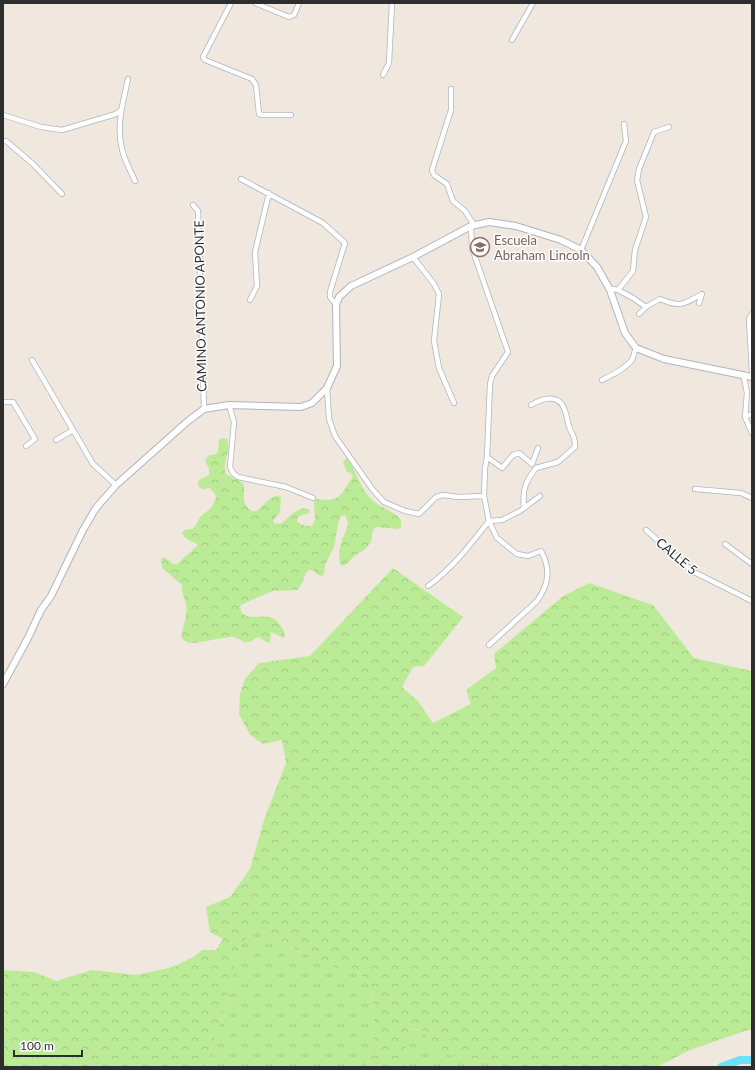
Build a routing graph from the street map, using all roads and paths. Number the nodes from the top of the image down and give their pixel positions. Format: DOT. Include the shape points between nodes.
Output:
graph roads {
  1 [pos="231,3"];
  2 [pos="255,3"];
  3 [pos="299,3"];
  4 [pos="392,3"];
  5 [pos="533,3"];
  6 [pos="512,40"];
  7 [pos="383,75"];
  8 [pos="128,79"];
  9 [pos="451,89"];
  10 [pos="122,110"];
  11 [pos="3,115"];
  12 [pos="291,115"];
  13 [pos="624,124"];
  14 [pos="669,127"];
  15 [pos="3,141"];
  16 [pos="241,179"];
  17 [pos="135,181"];
  18 [pos="269,193"];
  19 [pos="62,194"];
  20 [pos="193,205"];
  21 [pos="473,226"];
  22 [pos="581,250"];
  23 [pos="413,257"];
  24 [pos="610,290"];
  25 [pos="618,290"];
  26 [pos="250,300"];
  27 [pos="699,302"];
  28 [pos="336,305"];
  29 [pos="646,307"];
  30 [pos="639,314"];
  31 [pos="752,314"];
  32 [pos="636,348"];
  33 [pos="32,360"];
  34 [pos="752,372"];
  35 [pos="744,376"];
  36 [pos="752,377"];
  37 [pos="602,380"];
  38 [pos="327,388"];
  39 [pos="3,402"];
  40 [pos="454,403"];
  41 [pos="531,405"];
  42 [pos="229,406"];
  43 [pos="204,409"];
  44 [pos="752,414"];
  45 [pos="745,417"];
  46 [pos="73,430"];
  47 [pos="752,433"];
  48 [pos="56,440"];
  49 [pos="26,446"];
  50 [pos="538,448"];
  51 [pos="487,457"];
  52 [pos="116,485"];
  53 [pos="695,489"];
  54 [pos="484,496"];
  55 [pos="540,496"];
  56 [pos="313,498"];
  57 [pos="752,498"];
  58 [pos="524,508"];
  59 [pos="489,521"];
  60 [pos="646,530"];
  61 [pos="725,544"];
  62 [pos="752,564"];
  63 [pos="428,586"];
  64 [pos="752,602"];
  65 [pos="488,645"];
  66 [pos="3,684"];
  1 -- 12 [label="street" via="203,57 252,79 256,85 259,114"];
  2 -- 3 [label="street" via="289,17 294,15"];
  4 -- 7 [label="street" via="389,62"];
  5 -- 6 [label="street"];
  8 -- 10 [label="street"];
  9 -- 21 [label="street" via="451,110 432,170 447,184 453,201 465,211"];
  10 -- 11 [label="street" via="62,130 41,127"];
  10 -- 17 [label="street" via="119,132 122,150"];
  13 -- 22 [label="street" via="626,141"];
  14 -- 25 [label="street" via="654,132 639,169 638,180 646,217 635,250 633,271"];
  15 -- 19 [label="street" via="33,164"];
  16 -- 18 [label="street"];
  18 -- 26 [label="street" via="255,252 257,286"];
  18 -- 28 [label="street" via="323,223 345,243 330,292 330,297"];
  20 -- 43 [label="street, CAMINO ANTONIO APONTE" via="198,211"];
  21 -- 22 [label="street" via="490,222 516,226 561,240"];
  21 -- 23 [label="street"];
  21 -- 51 [label="street" via="472,248 508,352 492,376 490,384"];
  22 -- 24 [label="street" via="597,267"];
  23 -- 28 [label="street" via="351,286 339,297"];
  23 -- 40 [label="street" via="439,294 434,341 439,368"];
  24 -- 25 [label="street"];
  24 -- 32 [label="street" via="625,333"];
  25 -- 29 [label="street"];
  27 -- 29 [label="street" via="702,294 682,305 660,299"];
  28 -- 38 [label="street" via="336,366"];
  29 -- 30 [label="street"];
  31 -- 34 [label="street" via="748,319"];
  32 -- 35 [label="street" via="664,359"];
  32 -- 37 [label="street" via="629,363"];
  33 -- 46 [label="street"];
  35 -- 36 [label="street"];
  35 -- 45 [label="street" via="747,393"];
  38 -- 42 [label="street" via="312,403 301,407"];
  38 -- 54 [label="street" via="329,419 335,436 384,502 419,514 436,497 443,495"];
  39 -- 49 [label="street" via="13,402 35,439"];
  41 -- 58 [label="street" via="546,398 562,404 569,428 575,438 575,447 558,462 536,468 525,485"];
  42 -- 43 [label="street"];
  42 -- 56 [label="street" via="234,422 230,467 233,473 238,477 286,487"];
  43 -- 52 [label="street"];
  44 -- 45 [label="street"];
  45 -- 47 [label="street"];
  46 -- 48 [label="street"];
  46 -- 52 [label="street" via="93,464"];
  50 -- 51 [label="street" via="532,464 519,453 513,455 502,468"];
  51 -- 54 [label="street"];
  52 -- 66 [label="street" via="96,508 83,530 51,596 41,610"];
  53 -- 57 [label="street" via="741,494"];
  54 -- 59 [label="street"];
  55 -- 58 [label="street"];
  58 -- 59 [label="street" via="502,520"];
  59 -- 63 [label="street" via="457,561"];
  59 -- 65 [label="street" via="497,538 517,554 528,556 541,551 548,571 543,592 537,601"];
  60 -- 64 [label="street, CALLE 5" via="692,571"];
  61 -- 62 [label="street"];
}
